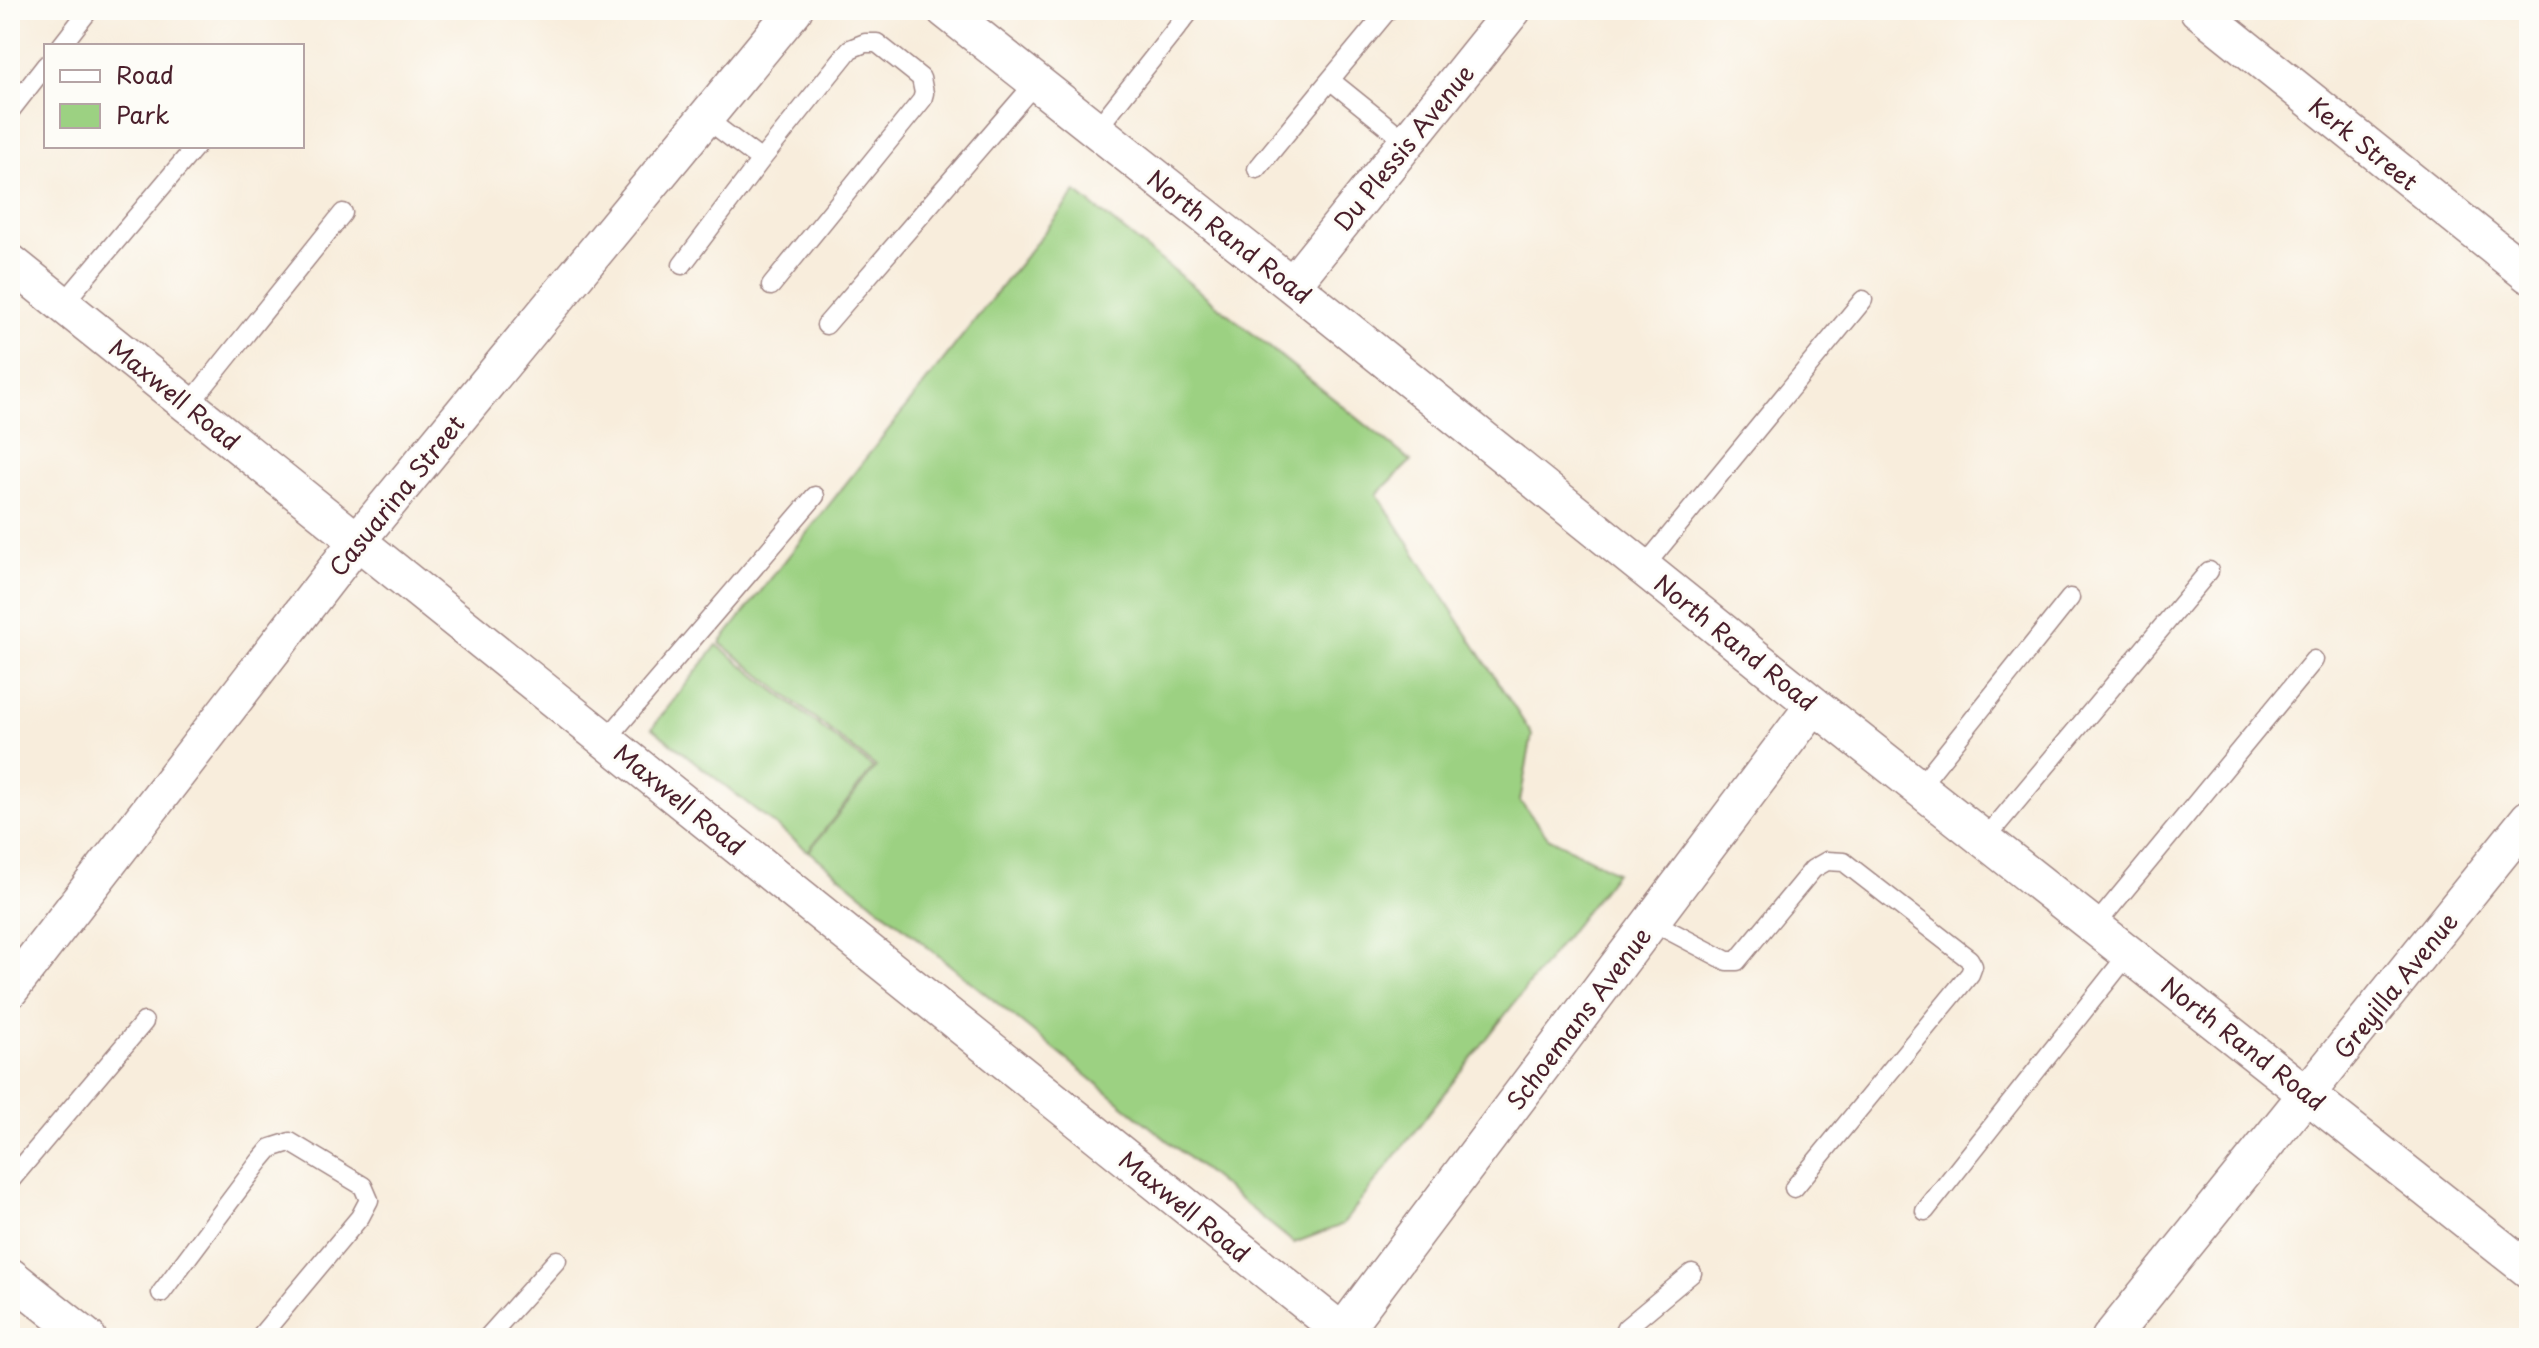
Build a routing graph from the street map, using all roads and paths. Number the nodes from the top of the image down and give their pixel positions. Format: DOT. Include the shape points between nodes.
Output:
graph roads {
  1 [pos="89,10"];
  2 [pos="794,10"];
  3 [pos="945,10"];
  4 [pos="1191,10"];
  5 [pos="1388,10"];
  6 [pos="1513,10"];
  7 [pos="2198,10"];
  8 [pos="63,44"];
  9 [pos="44,68"];
  10 [pos="1330,80"];
  11 [pos="1036,82"];
  12 [pos="10,111"];
  13 [pos="705,118"];
  14 [pos="1096,130"];
  15 [pos="1407,142"];
  16 [pos="194,148"];
  17 [pos="761,160"];
  18 [pos="1257,169"];
  19 [pos="343,213"];
  20 [pos="10,262"];
  21 [pos="682,265"];
  22 [pos="2529,275"];
  23 [pos="1292,285"];
  24 [pos="771,286"];
  25 [pos="1863,300"];
  26 [pos="63,304"];
  27 [pos="826,325"];
  28 [pos="189,405"];
  29 [pos="815,496"];
  30 [pos="358,540"];
  31 [pos="1643,568"];
  32 [pos="2209,571"];
  33 [pos="2070,598"];
  34 [pos="2314,660"];
  35 [pos="1814,705"];
  36 [pos="606,740"];
  37 [pos="1919,787"];
  38 [pos="2529,818"];
  39 [pos="1985,839"];
  40 [pos="1651,921"];
  41 [pos="2095,926"];
  42 [pos="2130,952"];
  43 [pos="10,990"];
  44 [pos="144,1022"];
  45 [pos="2308,1093"];
  46 [pos="10,1181"];
  47 [pos="1794,1188"];
  48 [pos="1925,1211"];
  49 [pos="557,1260"];
  50 [pos="2529,1270"];
  51 [pos="1692,1273"];
  52 [pos="14,1286"];
  53 [pos="161,1293"];
  54 [pos="1346,1335"];
  55 [pos="88,1338"];
  56 [pos="259,1338"];
  57 [pos="487,1338"];
  58 [pos="1621,1338"];
  59 [pos="2110,1338"];
  1 -- 8 [label="lane"];
  2 -- 13 [label="street, Casuarina Street"];
  3 -- 11 [label="street, North Rand Road"];
  4 -- 14 [label="lane"];
  5 -- 10 [label="lane"];
  6 -- 15 [label="street, Du Plessis Avenue"];
  7 -- 22 [label="street, Kerk Street"];
  9 -- 12 [label="lane"];
  10 -- 15 [label="lane"];
  10 -- 18 [label="lane"];
  11 -- 14 [label="street, North Rand Road"];
  11 -- 27 [label="lane"];
  13 -- 17 [label="lane"];
  13 -- 30 [label="street, Casuarina Street"];
  14 -- 23 [label="street, North Rand Road"];
  15 -- 23 [label="street, Du Plessis Avenue"];
  16 -- 26 [label="lane"];
  17 -- 21 [label="lane"];
  17 -- 24 [label="lane" via="850,49 877,43 921,78 922,100"];
  19 -- 28 [label="lane"];
  20 -- 26 [label="street, Maxwell Road"];
  23 -- 31 [label="street, North Rand Road"];
  25 -- 31 [label="lane"];
  26 -- 28 [label="street, Maxwell Road"];
  28 -- 30 [label="street, Maxwell Road"];
  29 -- 36 [label="lane"];
  30 -- 36 [label="street, Maxwell Road"];
  30 -- 43 [label="street, Casuarina Street"];
  31 -- 35 [label="street, North Rand Road"];
  32 -- 39 [label="lane"];
  33 -- 37 [label="lane"];
  34 -- 41 [label="lane"];
  35 -- 37 [label="street, North Rand Road"];
  35 -- 40 [label="street, Schoemans Avenue"];
  36 -- 54 [label="street, Maxwell Road"];
  37 -- 39 [label="street, North Rand Road"];
  38 -- 45 [label="street, Greyilla Avenue"];
  39 -- 41 [label="street, North Rand Road"];
  40 -- 47 [label="lane" via="1727,961 1737,961 1813,869 1827,861 1844,862 1973,966"];
  40 -- 54 [label="street, Schoemans Avenue"];
  41 -- 42 [label="street, North Rand Road"];
  42 -- 45 [label="street, North Rand Road"];
  42 -- 48 [label="lane"];
  44 -- 46 [label="lane"];
  45 -- 50 [label="street, North Rand Road"];
  45 -- 59 [label="street, Greyilla Avenue"];
  49 -- 57 [label="lane"];
  51 -- 58 [label="lane"];
  52 -- 55 [label="street"];
  53 -- 56 [label="lane" via="271,1148 290,1142 363,1186 369,1200"];
}
